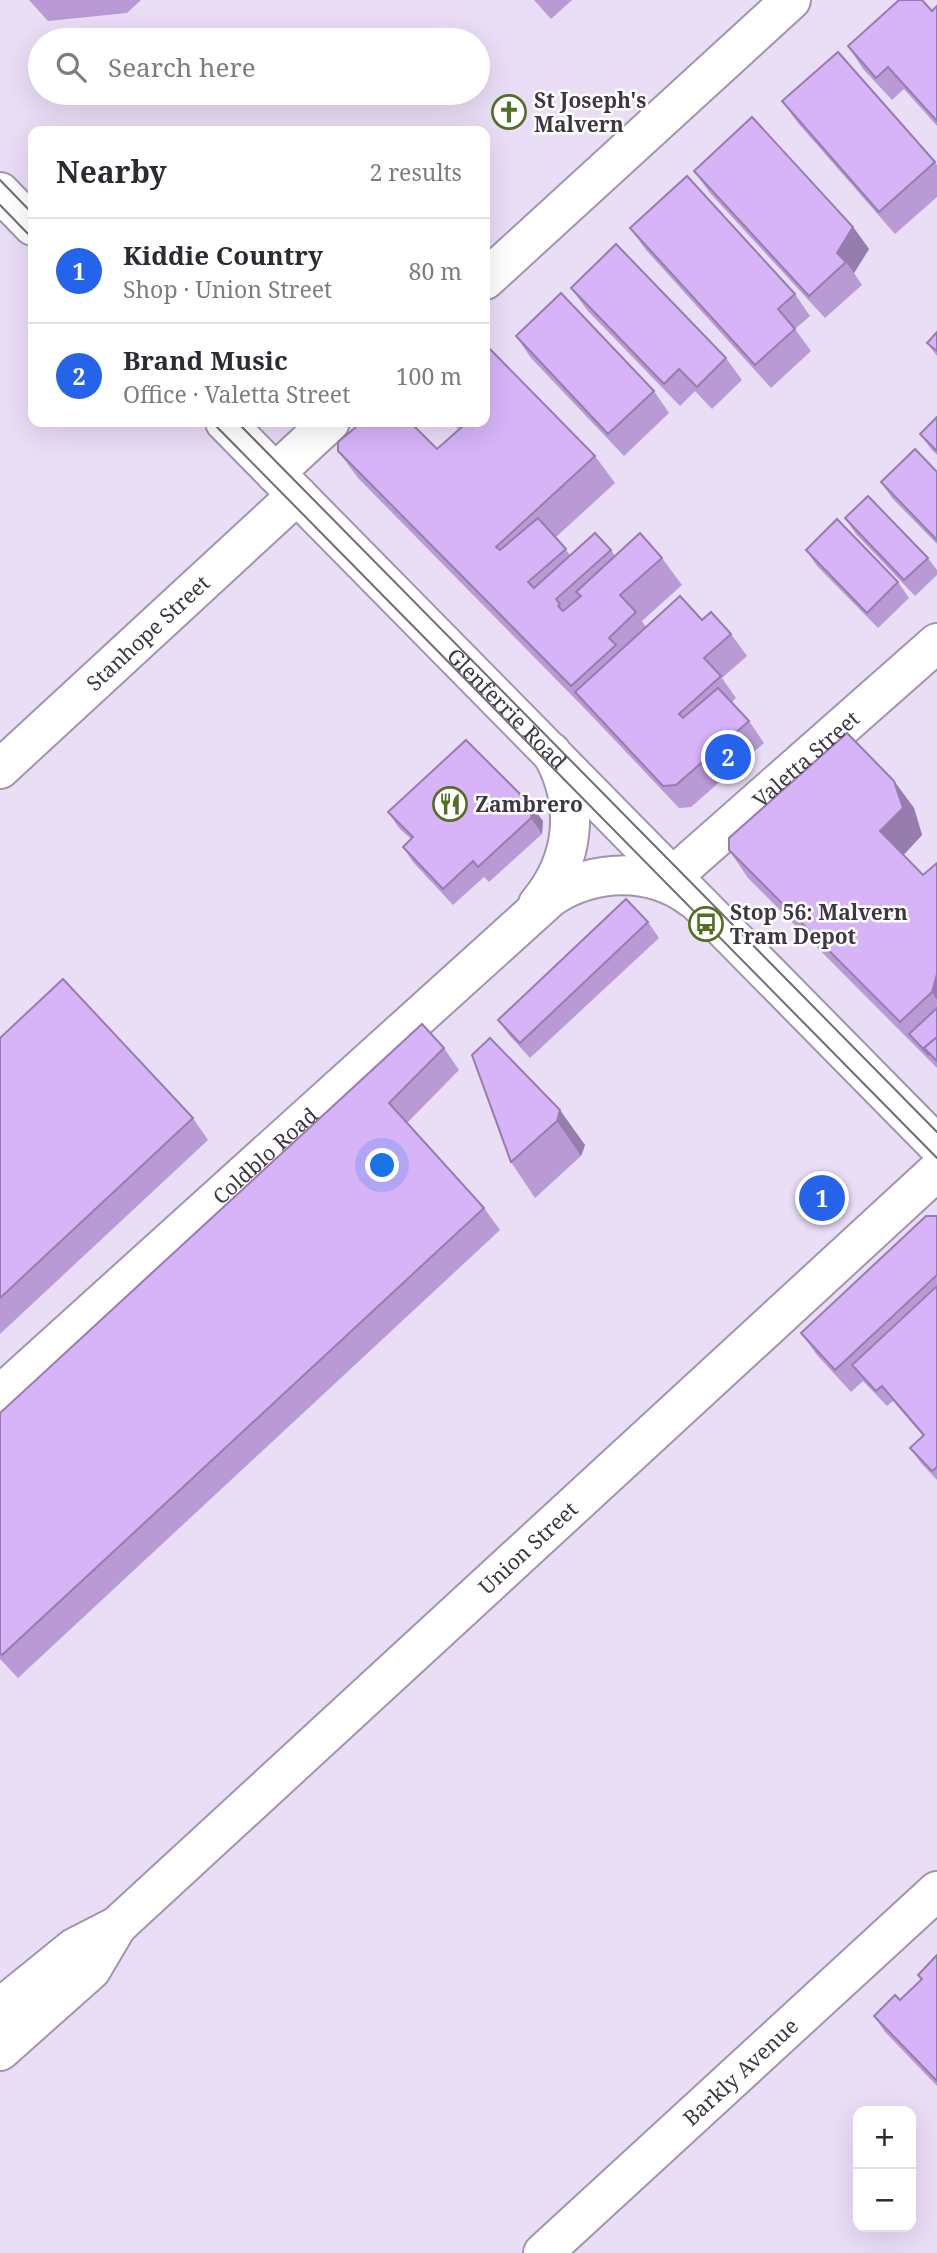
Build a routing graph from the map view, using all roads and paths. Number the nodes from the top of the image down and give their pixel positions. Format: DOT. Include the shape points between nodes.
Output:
graph roads {
  1 [pos="791,0"];
  2 [pos="0,192"];
  3 [pos="28,221"];
  4 [pos="490,275"];
  5 [pos="230,427"];
  6 [pos="326,427"];
  7 [pos="286,484"];
  8 [pos="937,643"];
  9 [pos="551,752"];
  10 [pos="0,769"];
  11 [pos="673,876"];
  12 [pos="700,904"];
  13 [pos="527,916"];
  14 [pos="937,1145"];
  15 [pos="937,1171"];
  16 [pos="0,1395"];
  17 [pos="937,1891"];
  18 [pos="10,2015"];
  19 [pos="543,2253"];
  1 -- 4 [label="street"];
  2 -- 3 [label="street"];
  5 -- 7 [label="street, Glenferrie Road"];
  6 -- 7 [label="street, Stanhope Street"];
  7 -- 9 [label="street, Glenferrie Road"];
  7 -- 10 [label="street, Stanhope Street"];
  8 -- 11 [label="street, Valetta Street"];
  9 -- 11 [label="street, Glenferrie Road"];
  9 -- 13 [label="street, Coldblo Road" via="567,786 570,829 554,882"];
  11 -- 12 [label="street, Glenferrie Road"];
  12 -- 13 [label="street, Coldblo Road" via="672,885 618,874 563,889"];
  12 -- 14 [label="street, Glenferrie Road"];
  13 -- 16 [label="street, Coldblo Road"];
  15 -- 18 [label="street, Union Street" via="117,1926 74,1948"];
  17 -- 19 [label="street, Barkly Avenue"];
}
